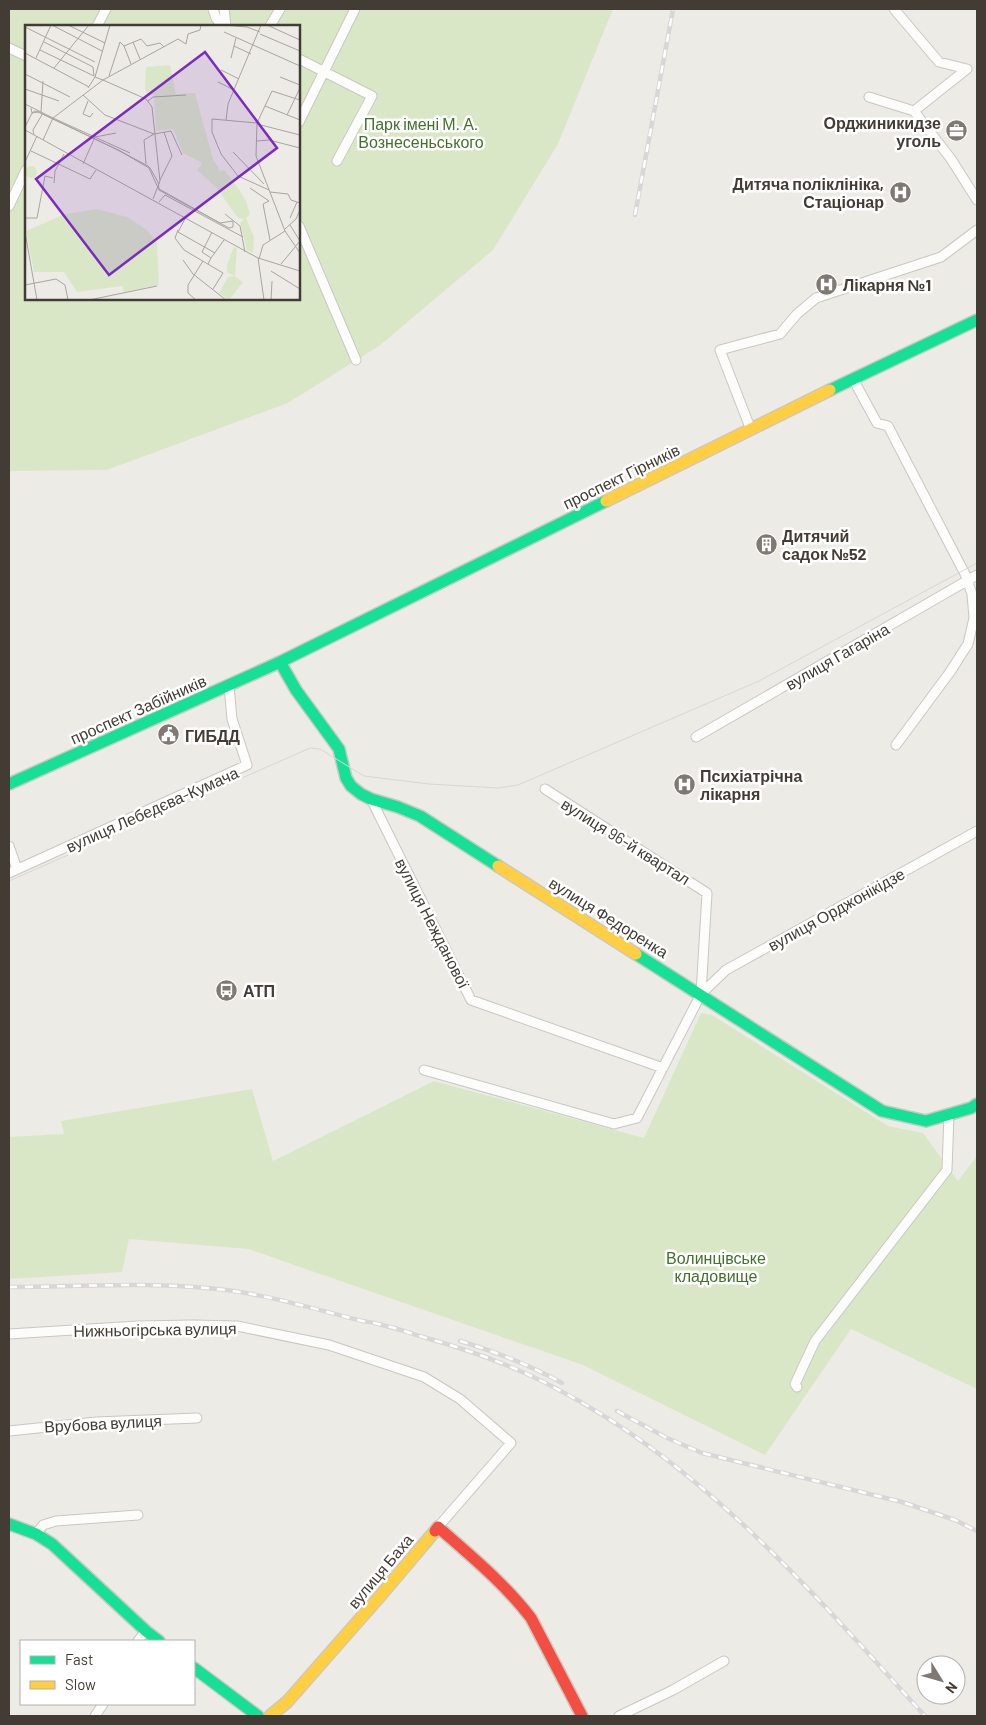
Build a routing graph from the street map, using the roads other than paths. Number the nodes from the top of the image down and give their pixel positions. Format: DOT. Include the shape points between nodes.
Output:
graph roads {
  1 [pos="106,9"];
  2 [pos="213,9"];
  3 [pos="224,9"];
  4 [pos="280,9"];
  5 [pos="356,9"];
  6 [pos="894,9"];
  7 [pos="98,25"];
  8 [pos="223,25"];
  9 [pos="224,25"];
  10 [pos="271,25"];
  11 [pos="9,48"];
  12 [pos="25,56"];
  13 [pos="300,59"];
  14 [pos="324,71"];
  15 [pos="869,96"];
  16 [pos="914,111"];
  17 [pos="300,120"];
  18 [pos="337,161"];
  19 [pos="25,172"];
  20 [pos="977,200"];
  21 [pos="9,206"];
  22 [pos="300,228"];
  23 [pos="977,230"];
  24 [pos="977,320"];
  25 [pos="356,360"];
  26 [pos="853,379"];
  27 [pos="751,430"];
  28 [pos="977,575"];
  29 [pos="967,580"];
  30 [pos="280,662"];
  31 [pos="229,686"];
  32 [pos="696,737"];
  33 [pos="896,745"];
  34 [pos="9,784"];
  35 [pos="545,789"];
  36 [pos="371,799"];
  37 [pos="977,831"];
  38 [pos="9,846"];
  39 [pos="13,871"];
  40 [pos="700,994"];
  41 [pos="663,1068"];
  42 [pos="424,1070"];
  43 [pos="977,1104"];
  44 [pos="948,1114"];
  45 [pos="9,1334"];
  46 [pos="797,1387"];
  47 [pos="197,1418"];
  48 [pos="9,1431"];
  49 [pos="511,1443"];
  50 [pos="138,1515"];
  51 [pos="9,1524"];
  52 [pos="438,1527"];
  53 [pos="36,1534"];
  54 [pos="146,1631"];
  55 [pos="139,1640"];
  56 [pos="158,1640"];
  57 [pos="724,1662"];
  58 [pos="195,1669"];
  59 [pos="102,1705"];
  60 [pos="254,1715"];
  61 [pos="95,1716"];
  62 [pos="270,1716"];
  63 [pos="582,1716"];
  64 [pos="619,1716"];
  1 -- 7 [label="street"];
  2 -- 8 [label="street"];
  3 -- 9 [label="street"];
  4 -- 10 [label="street"];
  5 -- 14 [label="street"];
  6 -- 16 [label="street" via="940,62 967,69"];
  11 -- 12 [label="street"];
  13 -- 14 [label="street"];
  14 -- 17 [label="street"];
  14 -- 18 [label="street" via="372,96"];
  15 -- 16 [label="street"];
  16 -- 20 [label="street"];
  19 -- 21 [label="street"];
  22 -- 25 [label="street"];
  23 -- 27 [label="street" via="941,257 816,298 780,334 720,350"];
  24 -- 26 [label="street, проспект Гірників"];
  26 -- 27 [label="street, проспект Гірників"];
  26 -- 29 [label="street" via="877,424 888,426"];
  27 -- 30 [label="street, проспект Гірників"];
  28 -- 29 [label="street, вулиця Гагаріна"];
  29 -- 32 [label="street, вулиця Гагаріна"];
  29 -- 33 [label="street" via="974,618 968,644"];
  30 -- 31 [label="street, проспект Забійників"];
  30 -- 36 [label="street, вулиця Федоренка" via="339,749 346,778 361,794"];
  31 -- 34 [label="street, проспект Забійників"];
  31 -- 39 [label="street, вулиця Лебедєва-Кумача" via="232,719 247,765"];
  35 -- 40 [label="street, вулиця 96-й квартал" via="708,892"];
  36 -- 40 [label="street, вулиця Федоренка" via="420,816"];
  36 -- 41 [label="street, вулиця Нежданової" via="471,1000"];
  37 -- 40 [label="street, вулиця Орджонікідзе" via="726,970"];
  38 -- 39 [label="street"];
  40 -- 41 [label="street"];
  40 -- 44 [label="street, вулиця Федоренка" via="882,1112 926,1121"];
  41 -- 42 [label="street" via="637,1118 614,1124"];
  43 -- 44 [label="street, вулиця Федоренка"];
  44 -- 46 [label="street" via="947,1170 815,1341 795,1384"];
  45 -- 49 [label="street, Нижньогірська вулиця" via="138,1326 237,1326 329,1344 424,1377 460,1399"];
  47 -- 48 [label="street, Врубова вулиця" via="96,1422"];
  49 -- 52 [label="street, вулиця Баха"];
  50 -- 53 [label="street" via="56,1521 43,1525"];
  51 -- 53 [label="street"];
  52 -- 62 [label="street, вулиця Баха" via="287,1702"];
  52 -- 63 [label="street" via="521,1604"];
  53 -- 54 [label="street" via="52,1544"];
  54 -- 55 [label="street"];
  54 -- 56 [label="street"];
  57 -- 64 [label="street"];
  58 -- 60 [label="street"];
  59 -- 61 [label="street"];
}
